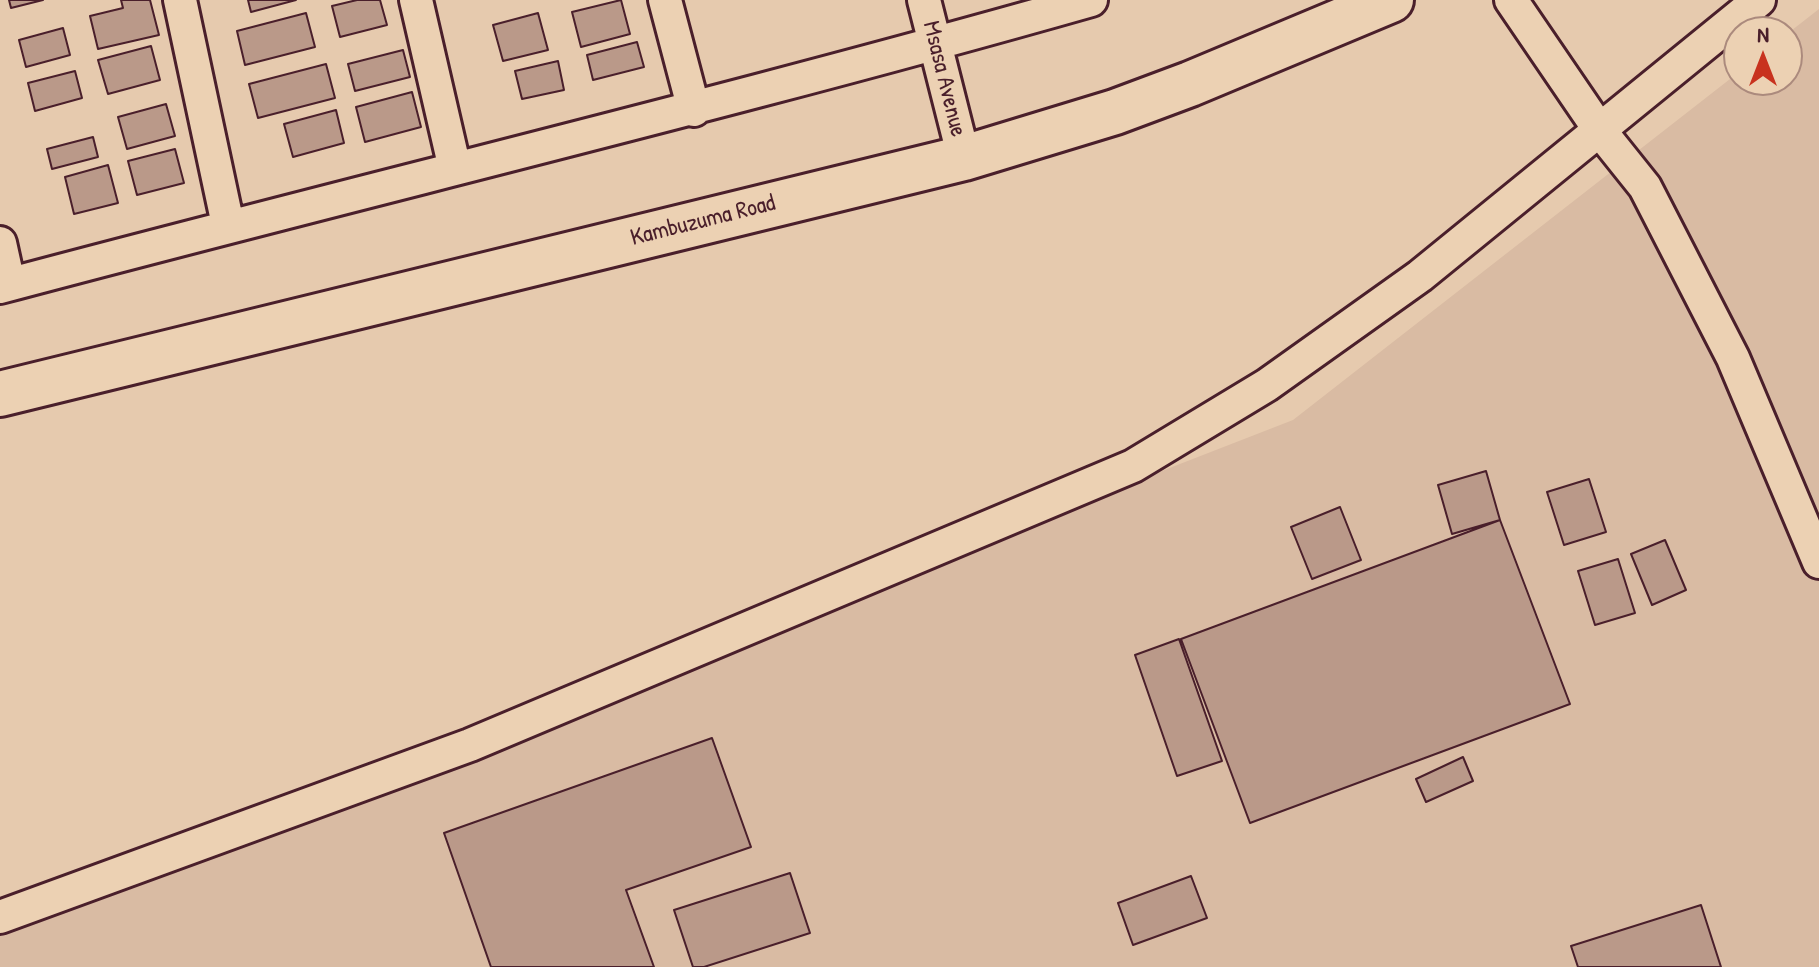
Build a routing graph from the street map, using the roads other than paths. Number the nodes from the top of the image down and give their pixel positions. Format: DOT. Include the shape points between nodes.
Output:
graph roads {
  1 [pos="180,0"];
  2 [pos="416,0"];
  3 [pos="665,0"];
  4 [pos="924,0"];
  5 [pos="1091,0"];
  6 [pos="1391,0"];
  7 [pos="1511,0"];
  8 [pos="1759,0"];
  9 [pos="936,44"];
  10 [pos="694,110"];
  11 [pos="1601,132"];
  12 [pos="964,158"];
  13 [pos="455,169"];
  14 [pos="228,225"];
  15 [pos="0,243"];
  16 [pos="5,285"];
  17 [pos="0,394"];
  18 [pos="1819,562"];
  19 [pos="0,917"];
  1 -- 14 [label="street"];
  2 -- 13 [label="street"];
  3 -- 10 [label="street"];
  4 -- 9 [label="street, Msasa Avenue"];
  5 -- 9 [label="street"];
  6 -- 12 [label="main road, Kambuzuma Road" via="1175,90"];
  7 -- 11 [label="street"];
  8 -- 11 [label="street"];
  9 -- 10 [label="street"];
  9 -- 12 [label="street, Msasa Avenue"];
  10 -- 13 [label="street"];
  11 -- 18 [label="street" via="1645,187 1733,358"];
  11 -- 19 [label="street" via="1420,276 1305,358 1133,466 470,745"];
  12 -- 17 [label="main road, Kambuzuma Road"];
  13 -- 14 [label="street"];
  14 -- 16 [label="street"];
  15 -- 16 [label="street"];
}
